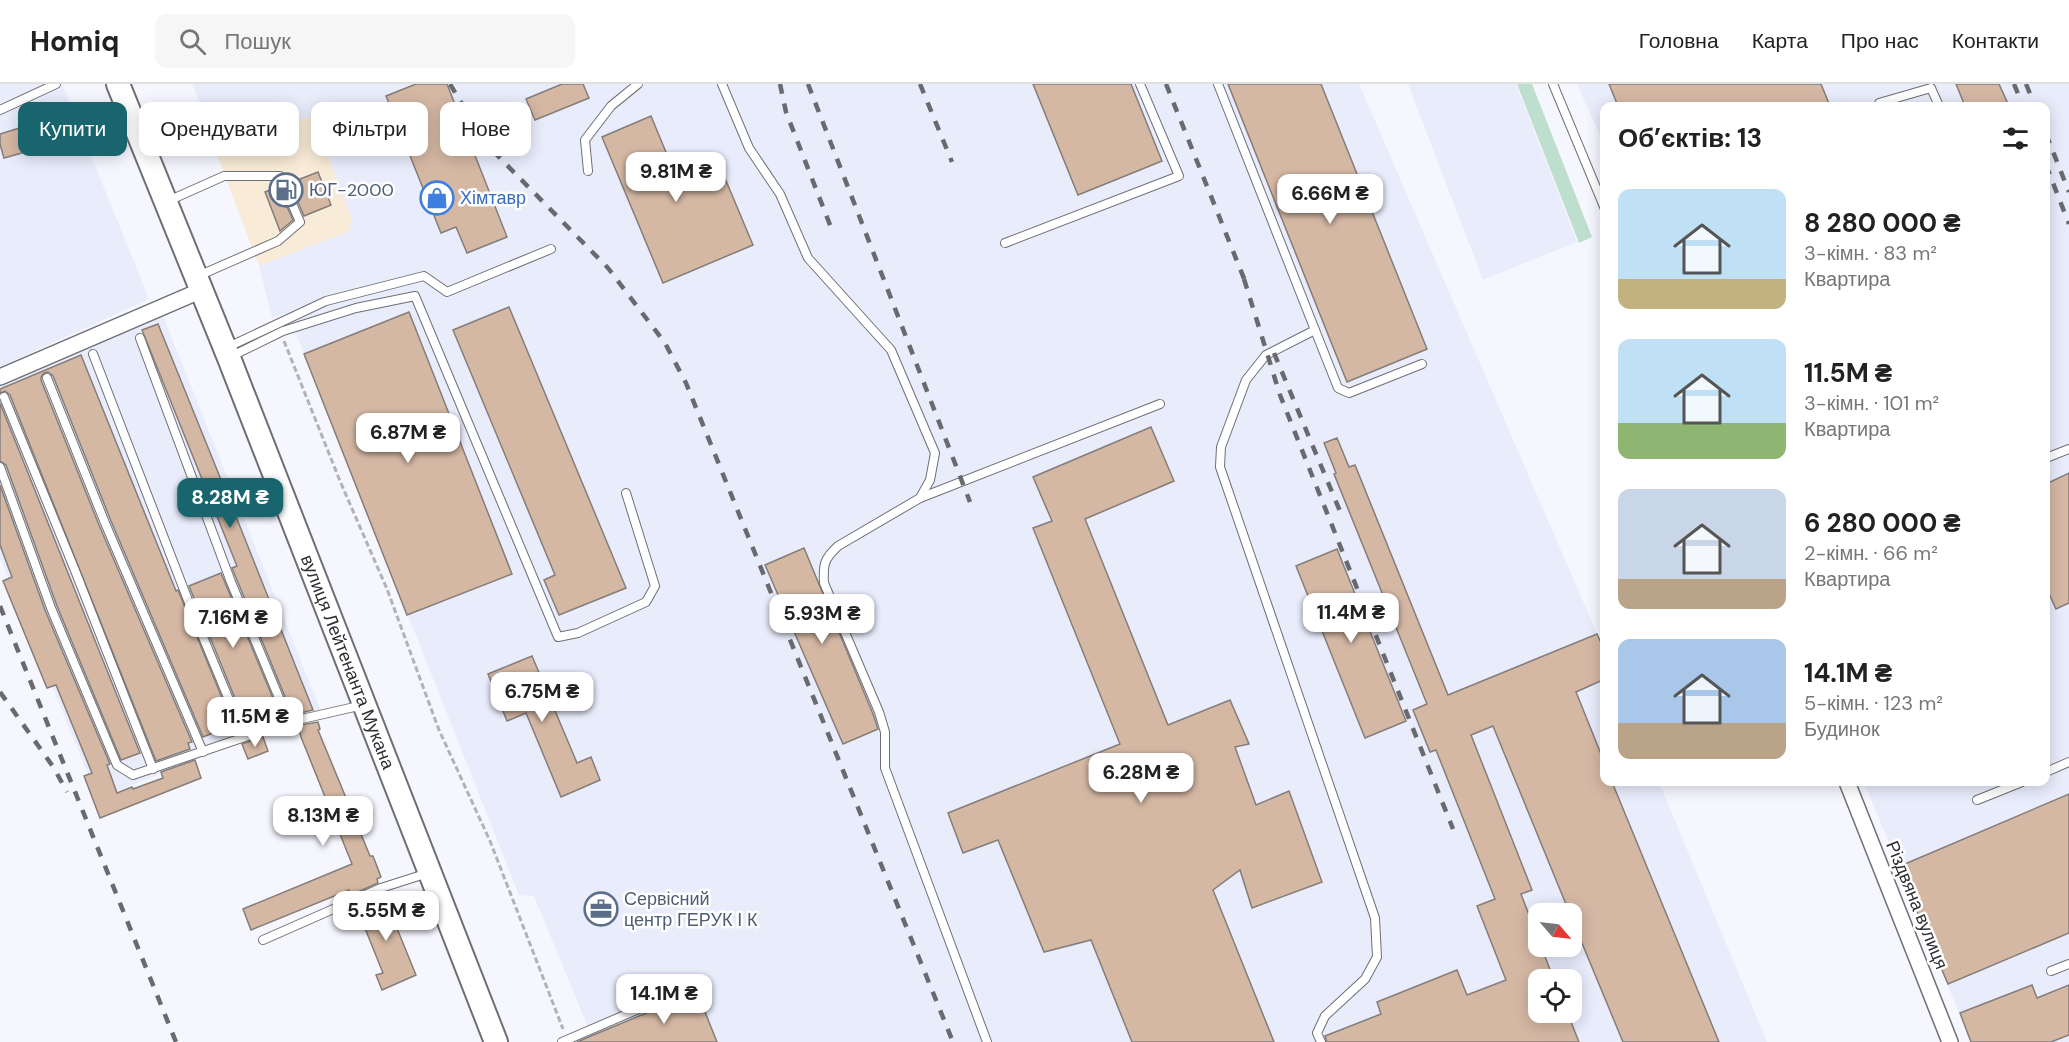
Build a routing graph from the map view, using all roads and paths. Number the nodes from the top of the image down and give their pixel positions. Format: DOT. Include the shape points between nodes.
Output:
graph roads {
  1 [pos="56,84"];
  2 [pos="118,84"];
  3 [pos="638,84"];
  4 [pos="722,84"];
  5 [pos="1140,84"];
  6 [pos="1218,84"];
  7 [pos="1553,84"];
  8 [pos="1882,102"];
  9 [pos="1937,102"];
  10 [pos="0,110"];
  11 [pos="588,171"];
  12 [pos="1600,197"];
  13 [pos="166,202"];
  14 [pos="1005,243"];
  15 [pos="551,249"];
  16 [pos="199,283"];
  17 [pos="1315,330"];
  18 [pos="281,332"];
  19 [pos="140,338"];
  20 [pos="227,353"];
  21 [pos="93,354"];
  22 [pos="1422,364"];
  23 [pos="0,377"];
  24 [pos="47,378"];
  25 [pos="4,397"];
  26 [pos="1160,404"];
  27 [pos="2069,449"];
  28 [pos="2050,456"];
  29 [pos="0,467"];
  30 [pos="626,493"];
  31 [pos="920,498"];
  32 [pos="365,705"];
  33 [pos="289,722"];
  34 [pos="244,736"];
  35 [pos="203,752"];
  36 [pos="2069,762"];
  37 [pos="153,769"];
  38 [pos="2050,770"];
  39 [pos="1849,786"];
  40 [pos="2012,786"];
  41 [pos="1977,800"];
  42 [pos="430,872"];
  43 [pos="263,940"];
  44 [pos="2069,964"];
  45 [pos="2051,971"];
  46 [pos="685,989"];
  47 [pos="565,1041"];
  48 [pos="496,1042"];
  49 [pos="987,1042"];
  50 [pos="1321,1042"];
  51 [pos="1950,1042"];
  1 -- 10 [label="lane"];
  2 -- 13 [label="main road, вулиця Лейтенанта Мукана"];
  3 -- 11 [label="lane" via="612,106 585,140"];
  4 -- 31 [label="lane" via="749,148 780,194 808,258 891,350 936,453 930,480"];
  5 -- 14 [label="lane" via="1179,176"];
  6 -- 17 [label="lane"];
  7 -- 12 [label="lane"];
  8 -- 9 [label="lane" via="1931,87"];
  13 -- 16 [label="main road, вулиця Лейтенанта Мукана"];
  13 -- 16 [label="lane" via="224,176 280,176 300,222 278,241"];
  15 -- 20 [label="lane" via="447,292 424,276 326,302"];
  16 -- 20 [label="main road, вулиця Лейтенанта Мукана"];
  16 -- 23 [label="street"];
  17 -- 22 [label="lane" via="1338,388 1349,393"];
  17 -- 50 [label="lane" via="1266,356 1246,380 1221,447 1220,467 1375,918 1377,957 1365,979 1325,1016 1317,1033"];
  18 -- 20 [label="lane"];
  18 -- 30 [label="lane" via="356,308 415,296 558,637 578,633 646,602 655,586"];
  18 -- 47 [label="path" via="387,589 439,730 490,841"];
  19 -- 33 [label="lane" via="231,582"];
  20 -- 32 [label="main road, вулиця Лейтенанта Мукана"];
  21 -- 34 [label="lane"];
  24 -- 35 [label="lane"];
  25 -- 37 [label="lane"];
  26 -- 31 [label="lane"];
  27 -- 28 [label="lane"];
  29 -- 37 [label="lane" via="51,608 117,765 133,775"];
  31 -- 49 [label="lane" via="838,546 823,567 824,583 879,712 885,732 885,768"];
  32 -- 33 [label="lane"];
  32 -- 42 [label="main road, вулиця Лейтенанта Мукана"];
  33 -- 34 [label="lane"];
  34 -- 35 [label="lane"];
  35 -- 37 [label="lane"];
  36 -- 38 [label="lane"];
  39 -- 51 [label="street, Різдвяна вулиця"];
  40 -- 41 [label="lane"];
  42 -- 43 [label="lane" via="381,888"];
  42 -- 48 [label="main road, вулиця Лейтенанта Мукана"];
  44 -- 45 [label="lane"];
  46 -- 47 [label="lane"];
}
